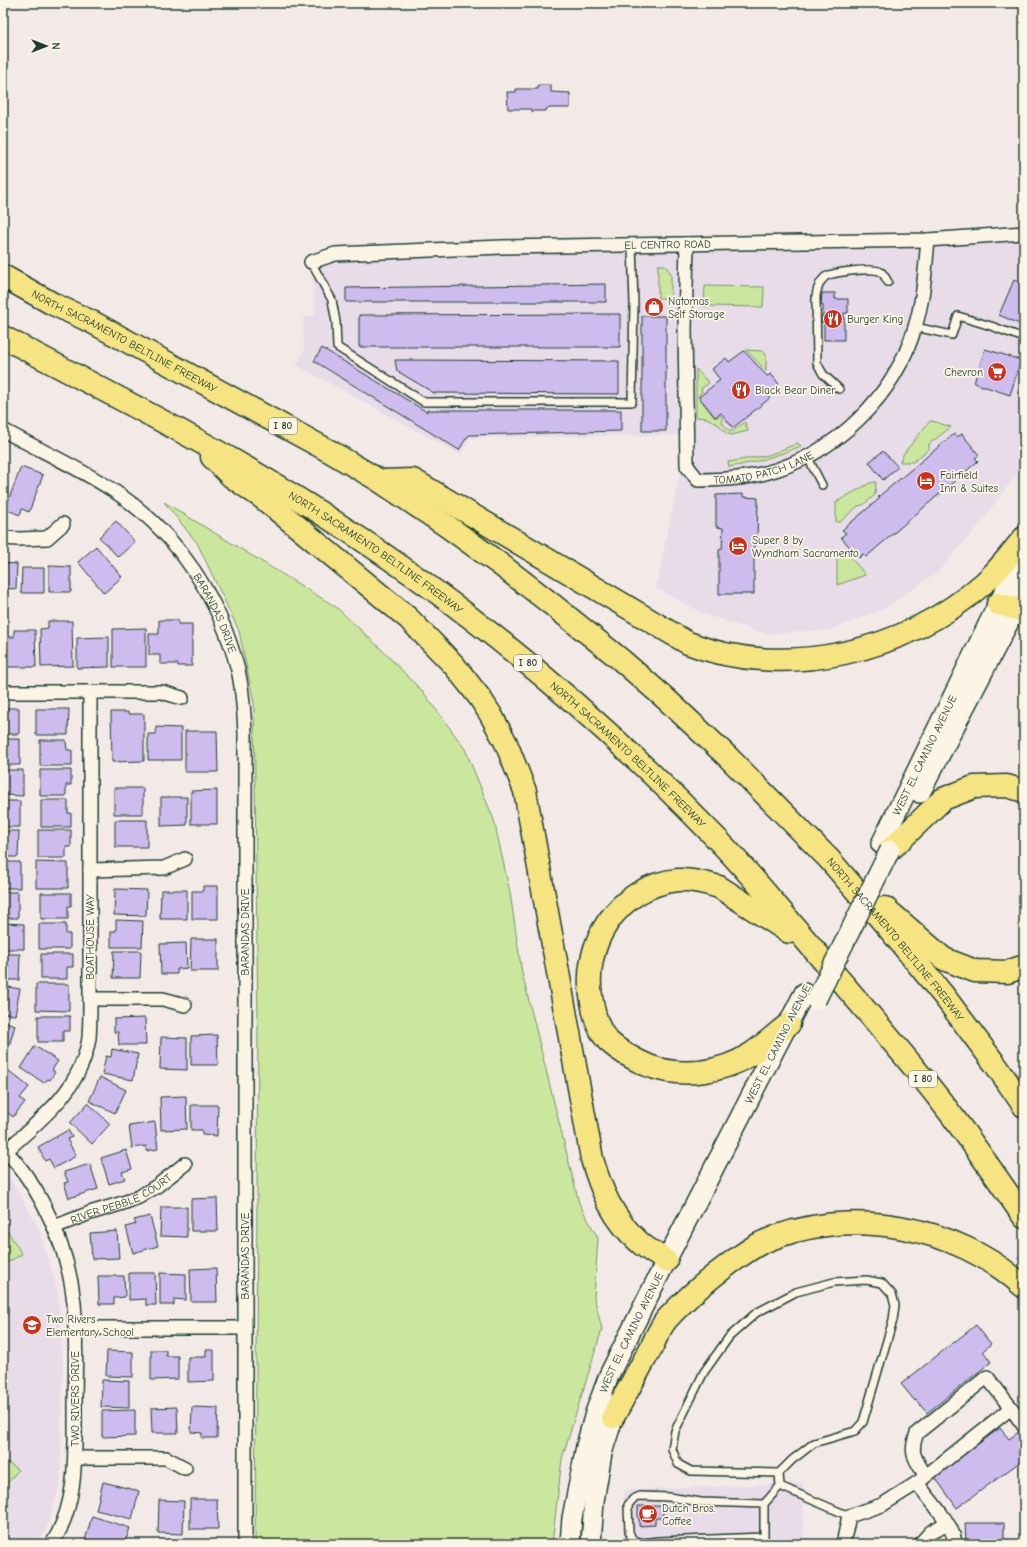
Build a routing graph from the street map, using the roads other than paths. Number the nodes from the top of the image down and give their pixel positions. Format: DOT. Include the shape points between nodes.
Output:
graph roads {
  1 [pos="1024,233"];
  2 [pos="1008,235"];
  3 [pos="928,240"];
  4 [pos="1024,242"];
  5 [pos="687,244"];
  6 [pos="632,245"];
  7 [pos="311,262"];
  8 [pos="3,276"];
  9 [pos="888,282"];
  10 [pos="915,327"];
  11 [pos="3,337"];
  12 [pos="1024,338"];
  13 [pos="839,389"];
  14 [pos="3,430"];
  15 [pos="194,439"];
  16 [pos="807,456"];
  17 [pos="380,481"];
  18 [pos="822,485"];
  19 [pos="63,524"];
  20 [pos="3,538"];
  21 [pos="1024,538"];
  22 [pos="1024,556"];
  23 [pos="1016,604"];
  24 [pos="3,692"];
  25 [pos="90,692"];
  26 [pos="182,698"];
  27 [pos="1024,791"];
  28 [pos="886,847"];
  29 [pos="185,859"];
  30 [pos="829,859"];
  31 [pos="90,870"];
  32 [pos="812,948"];
  33 [pos="1024,966"];
  34 [pos="810,997"];
  35 [pos="90,998"];
  36 [pos="185,1005"];
  37 [pos="789,1024"];
  38 [pos="1024,1106"];
  39 [pos="4,1150"];
  40 [pos="185,1164"];
  41 [pos="1024,1217"];
  42 [pos="54,1227"];
  43 [pos="672,1263"];
  44 [pos="1024,1288"];
  45 [pos="76,1328"];
  46 [pos="245,1328"];
  47 [pos="1011,1408"];
  48 [pos="613,1417"];
  49 [pos="1024,1426"];
  50 [pos="76,1458"];
  51 [pos="185,1468"];
  52 [pos="779,1473"];
  53 [pos="921,1479"];
  54 [pos="780,1486"];
  55 [pos="764,1504"];
  56 [pos="849,1516"];
  57 [pos="947,1523"];
  58 [pos="764,1540"];
  59 [pos="52,1544"];
  60 [pos="245,1544"];
  61 [pos="570,1544"];
  62 [pos="591,1544"];
  63 [pos="843,1544"];
  64 [pos="920,1544"];
  65 [pos="955,1544"];
  1 -- 2 [label="street, EL CENTRO ROAD"];
  2 -- 3 [label="street, EL CENTRO ROAD"];
  2 -- 4 [label="street"];
  3 -- 5 [label="street, EL CENTRO ROAD"];
  3 -- 10 [label="street, TOMATO PATCH LANE" via="922,298"];
  5 -- 6 [label="street, EL CENTRO ROAD"];
  5 -- 16 [label="street, TOMATO PATCH LANE" via="688,466 698,480 732,479 765,473"];
  6 -- 7 [label="street, EL CENTRO ROAD" via="335,254"];
  6 -- 7 [label="lane" via="632,402 424,402 337,347 332,300"];
  8 -- 17 [label="highway, NORTH SACRAMENTO BELTLINE FREEWAY / I 80" via="331,452"];
  9 -- 13 [label="lane" via="881,272 854,271 830,274 818,288 817,363 823,374"];
  10 -- 12 [label="lane" via="952,335 958,316"];
  10 -- 16 [label="street, TOMATO PATCH LANE" via="899,365 876,400 835,440"];
  11 -- 15 [label="highway, NORTH SACRAMENTO BELTLINE FREEWAY / I 80"];
  14 -- 46 [label="street, BARANDAS DRIVE" via="101,482 143,513 166,535 186,559 216,607 238,671 245,733"];
  15 -- 32 [label="highway, NORTH SACRAMENTO BELTLINE FREEWAY / I 80" via="248,468 328,517 396,563 528,663 591,718 720,842"];
  15 -- 43 [label="highway" via="231,476 408,618 454,665 491,715 506,743 525,791 597,1178 610,1208 626,1230 639,1243"];
  16 -- 18 [label="lane"];
  17 -- 21 [label="highway" via="413,480 688,643 709,651 761,659 820,657 876,644 908,632 939,616 974,592"];
  17 -- 30 [label="highway, NORTH SACRAMENTO BELTLINE FREEWAY / I 80" via="501,565 620,659 728,756"];
  19 -- 20 [label="street" via="47,538"];
  22 -- 23 [label="main road, WEST EL CAMINO AVENUE"];
  23 -- 28 [label="main road, WEST EL CAMINO AVENUE"];
  24 -- 25 [label="street"];
  25 -- 26 [label="street" via="162,692"];
  25 -- 31 [label="street, BOATHOUSE WAY"];
  27 -- 28 [label="highway" via="1007,786 974,787 943,799"];
  28 -- 34 [label="main road, WEST EL CAMINO AVENUE"];
  29 -- 31 [label="street" via="164,868"];
  30 -- 33 [label="highway" via="944,959 975,971 1008,972"];
  30 -- 38 [label="highway, NORTH SACRAMENTO BELTLINE FREEWAY / I 80" via="944,996"];
  31 -- 35 [label="street, BOATHOUSE WAY"];
  32 -- 37 [label="highway" via="719,887 679,880 647,888 628,900 607,922 592,955 589,973 590,992 598,1024 608,1040 622,1052 654,1067 694,1072 720,1068 751,1054"];
  32 -- 41 [label="highway, NORTH SACRAMENTO BELTLINE FREEWAY / I 80" via="942,1102"];
  34 -- 37 [label="main road, WEST EL CAMINO AVENUE"];
  34 -- 43 [label="main road, WEST EL CAMINO AVENUE"];
  35 -- 36 [label="street" via="163,999"];
  35 -- 39 [label="street, BOATHOUSE WAY" via="89,1038 85,1055 68,1091 54,1108"];
  37 -- 43 [label="main road, WEST EL CAMINO AVENUE"];
  39 -- 42 [label="street, TWO RIVERS DRIVE" via="39,1197"];
  40 -- 42 [label="street, RIVER PEBBLE COURT" via="139,1197 90,1212"];
  42 -- 45 [label="street, TWO RIVERS DRIVE" via="68,1268"];
  43 -- 48 [label="main road, WEST EL CAMINO AVENUE"];
  43 -- 61 [label="main road, WEST EL CAMINO AVENUE" via="609,1375 595,1413 578,1480"];
  44 -- 48 [label="highway" via="993,1263 965,1248 914,1230 883,1225 829,1225 784,1235 761,1243 716,1274 666,1320"];
  45 -- 46 [label="street"];
  45 -- 50 [label="street, TWO RIVERS DRIVE"];
  46 -- 60 [label="street, BARANDAS DRIVE"];
  47 -- 49 [label="street"];
  47 -- 53 [label="street"];
  47 -- 53 [label="street" via="987,1377 916,1433 913,1453"];
  48 -- 62 [label="main road, WEST EL CAMINO AVENUE" via="602,1454 594,1501"];
  50 -- 51 [label="street" via="166,1458"];
  50 -- 59 [label="street, TWO RIVERS DRIVE" via="73,1489 66,1515"];
  52 -- 52 [label="lane" via="814,1443 854,1431 863,1422 893,1320 895,1305 892,1294 882,1283 866,1280 834,1282 796,1292 756,1313 729,1337 704,1372 675,1431 672,1450 678,1464 692,1471"];
  52 -- 54 [label="lane"];
  53 -- 56 [label="street" via="882,1505"];
  53 -- 57 [label="street"];
  54 -- 55 [label="lane"];
  54 -- 56 [label="lane"];
  55 -- 58 [label="lane"];
  55 -- 58 [label="lane" via="701,1502 640,1496 633,1499 628,1506 629,1532 632,1538 642,1543"];
  56 -- 63 [label="street"];
  57 -- 64 [label="street" via="931,1532"];
  57 -- 65 [label="street" via="955,1537"];
}
